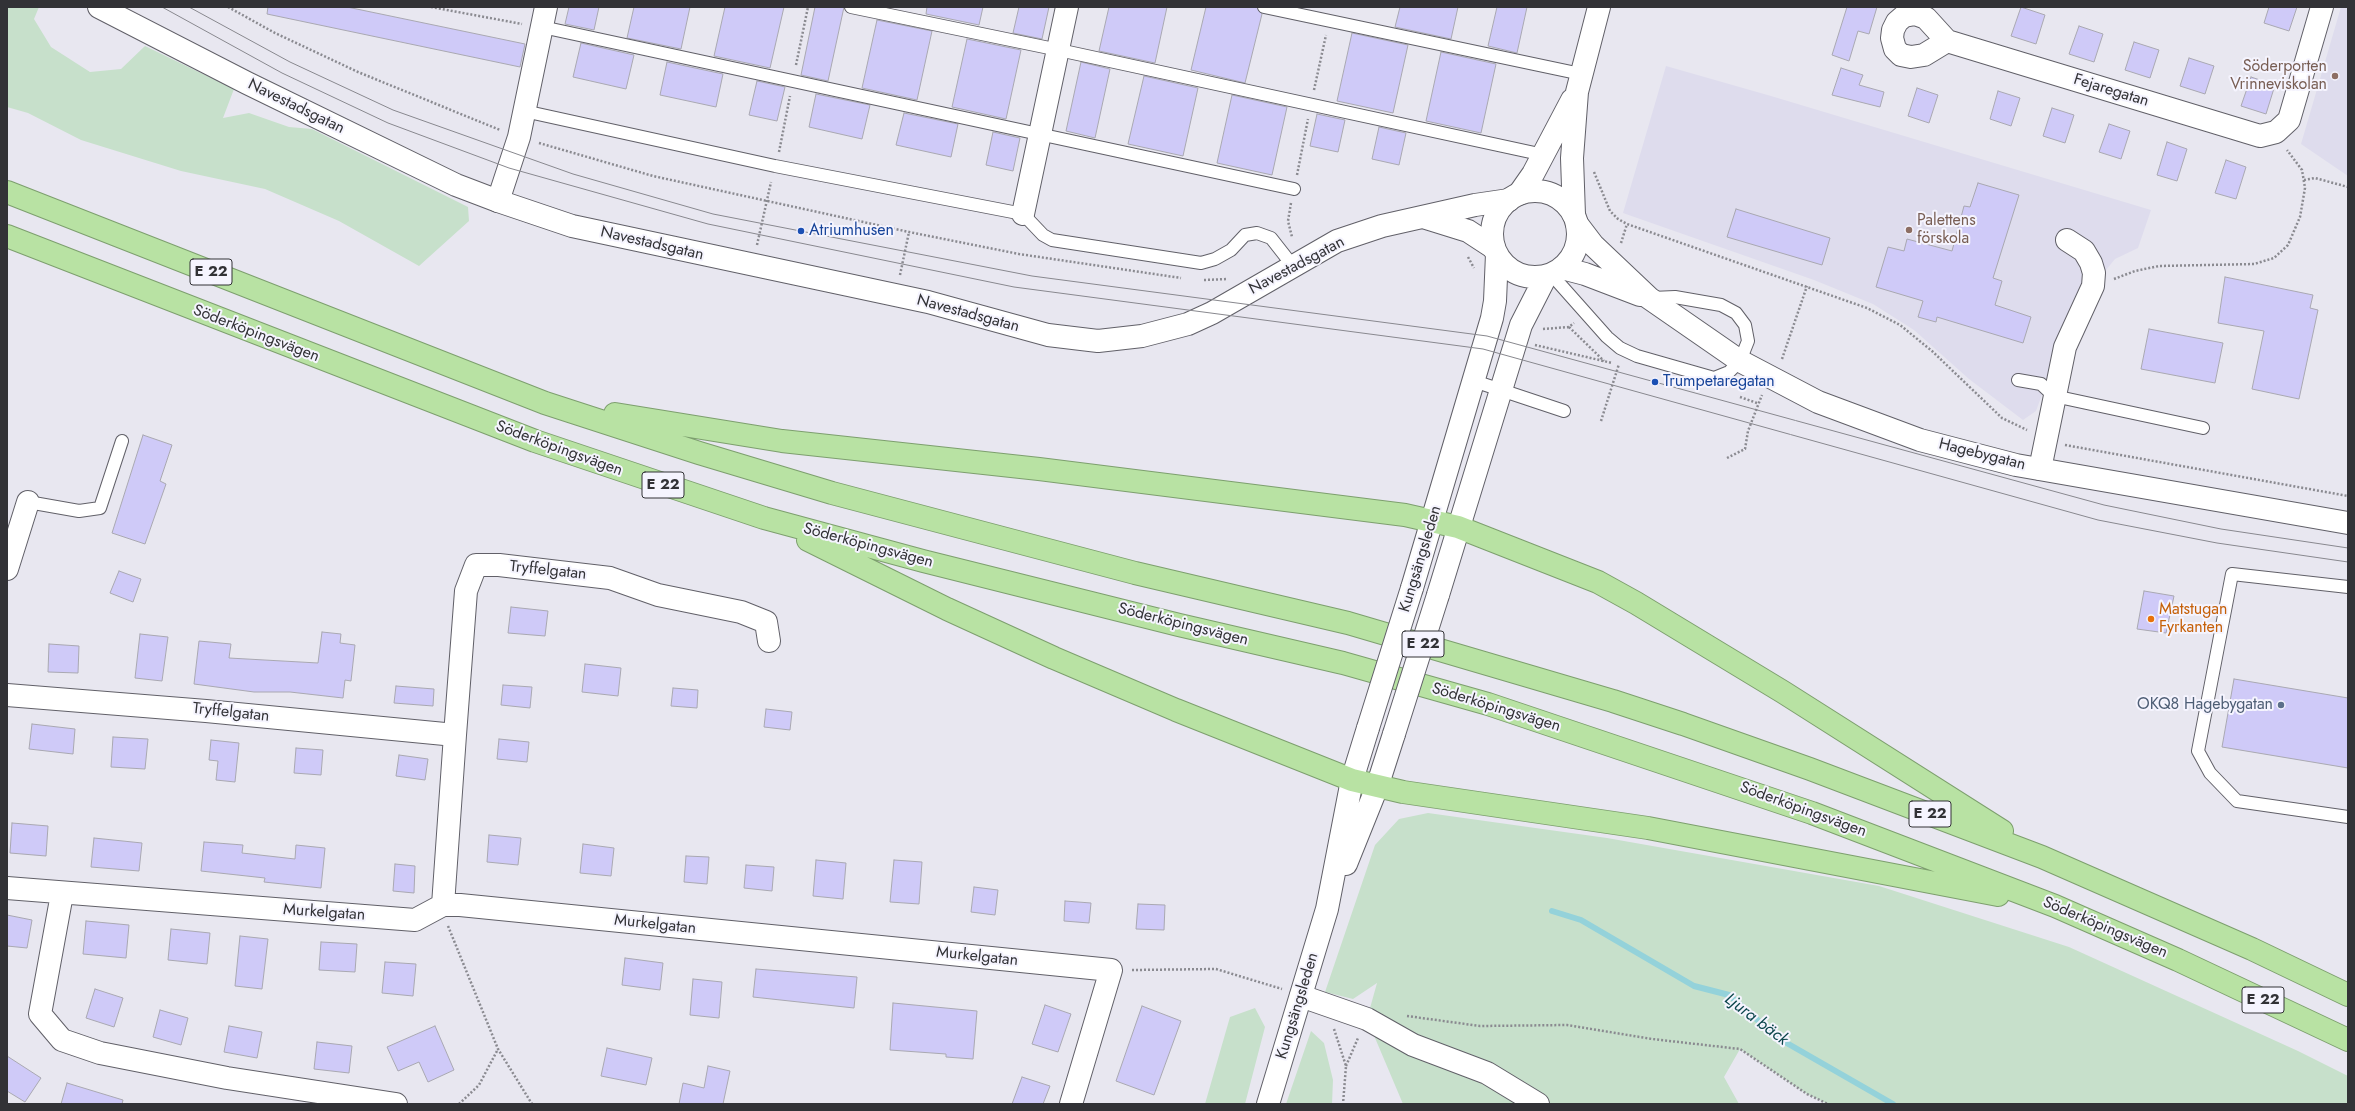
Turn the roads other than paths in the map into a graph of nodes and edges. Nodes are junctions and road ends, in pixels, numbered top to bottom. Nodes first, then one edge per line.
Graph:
1 (99, 7) edge
2 (851, 7) edge
3 (1067, 7) edge
4 (1264, 7) edge
5 (1599, 7) edge
6 (2322, 7) edge
7 (544, 17) edge
8 (1947, 41) dead end
9 (1058, 50) junction
10 (1579, 83) junction
11 (524, 111) junction
12 (1042, 134) junction
13 (1544, 155) junction
14 (1294, 188) road end
15 (7, 192) edge
16 (1514, 197) junction
17 (498, 201) junction
18 (1023, 214) junction
19 (1423, 217) junction
20 (1576, 220) junction
21 (7, 236) edge
22 (2067, 240) dead end
23 (1496, 251) junction
24 (1288, 259) junction
25 (1553, 273) junction
26 (1648, 298) junction
27 (1740, 361) junction
28 (2018, 380) dead end
29 (1474, 381) junction
30 (1500, 390) junction
31 (2054, 396) junction
32 (545, 403) junction
33 (1564, 411) dead end
34 (2203, 428) dead end
35 (122, 441) dead end
36 (2040, 469) junction
37 (28, 502) joint
38 (764, 518) junction
39 (1432, 521) junction
40 (2348, 523) edge
41 (1458, 527) junction
42 (7, 569) edge
43 (2348, 587) edge
44 (769, 641) dead end
45 (7, 695) edge
46 (455, 735) junction
47 (1352, 780) junction
48 (1377, 787) junction
49 (2348, 817) edge
50 (2042, 856) junction
51 (7, 888) edge
52 (62, 894) junction
53 (443, 905) junction
54 (2055, 906) junction
55 (1327, 909) junction
56 (2348, 995) edge
57 (1301, 996) junction
58 (2348, 1040) edge
59 (396, 1104) edge
60 (1071, 1104) edge
61 (1268, 1104) edge
62 (1538, 1104) edge

1 - 17 street, Navestadsgatan
2 - 9 lane
3 - 9 street
4 - 10 lane
5 - 10 street
6 - 8 street, Fejaregatan
7 - 11 street
7 - 12 lane
9 - 12 street
9 - 13 lane
10 - 13 street
10 - 20 street
11 - 17 street
11 - 18 lane
12 - 14 lane
12 - 18 street
13 - 16 street
15 - 32 highway, E 22
16 - 19 street, Navestadsgatan
16 - 20 street
16 - 23 street
17 - 24 street, Navestadsgatan
18 - 24 lane
19 - 23 street, Navestadsgatan
19 - 24 street, Navestadsgatan
20 - 25 street
20 - 26 street, Hagebygatan
21 - 38 highway, Söderköpingsvägen / E 22
22 - 31 street
23 - 25 street
23 - 29 street, Kungsängsleden
25 - 26 street, Hagebygatan
25 - 27 lane
25 - 30 street, Kungsängsleden
26 - 27 street, Hagebygatan
26 - 27 lane
27 - 36 street, Hagebygatan
28 - 31 lane
29 - 30 lane
29 - 39 street, Kungsängsleden
30 - 33 lane
30 - 41 street, Kungsängsleden
31 - 34 lane
31 - 36 street
32 - 39 highway
32 - 50 highway, E 22
35 - 37 lane
36 - 40 street, Hagebygatan
37 - 42 street
38 - 47 highway
38 - 54 highway, Söderköpingsvägen / E 22
39 - 41 highway
39 - 47 street, Kungsängsleden, bridge
41 - 48 street, Kungsängsleden, bridge
41 - 50 highway
43 - 49 lane
44 - 46 street, Tryffelgatan
45 - 46 street, Tryffelgatan
46 - 53 street, Tryffelgatan
47 - 48 highway
47 - 55 street, Kungsängsleden
48 - 54 highway
48 - 55 street, Kungsängsleden
50 - 56 highway, E 22
51 - 52 street, Murkelgatan
52 - 53 street, Murkelgatan
52 - 59 street
53 - 60 street, Murkelgatan
54 - 58 highway, Söderköpingsvägen / E 22
55 - 57 street, Kungsängsleden
57 - 61 street, Kungsängsleden
57 - 62 street

